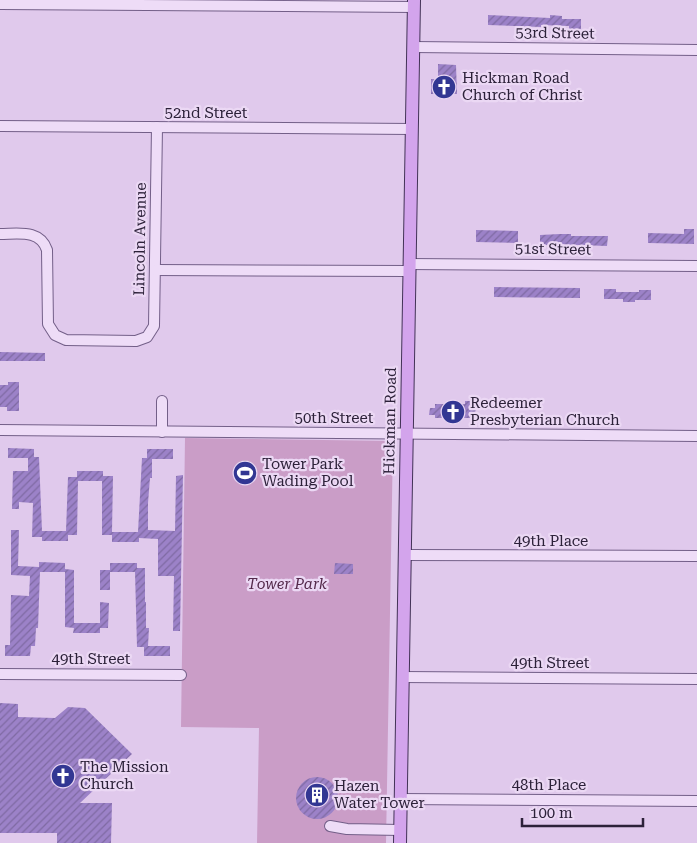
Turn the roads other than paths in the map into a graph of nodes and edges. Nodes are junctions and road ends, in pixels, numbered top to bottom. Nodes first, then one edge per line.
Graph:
1 (0, 4) edge
2 (414, 4) edge
3 (413, 47) junction
4 (697, 50) edge
5 (0, 126) edge
6 (157, 127) junction
7 (412, 129) junction
8 (0, 234) edge
9 (697, 266) edge
10 (409, 268) junction
11 (155, 270) junction
12 (162, 401) dead end
13 (0, 430) edge
14 (162, 432) junction
15 (406, 434) junction
16 (697, 436) edge
17 (404, 555) junction
18 (697, 556) edge
19 (0, 674) edge
20 (181, 675) dead end
21 (402, 677) junction
22 (697, 679) edge
23 (400, 799) junction
24 (697, 801) edge
25 (330, 826) dead end
26 (400, 836) edge

1 - 2 street
2 - 3 main road, Hickman Road
3 - 4 street, 53rd Street
3 - 7 main road, Hickman Road
5 - 6 street, 52nd Street
6 - 7 street, 52nd Street
6 - 11 street, Lincoln Avenue
7 - 10 main road, Hickman Road
8 - 11 street, Lincoln Avenue
9 - 10 street, 51st Street
10 - 11 street, 51st Street
10 - 15 main road, Hickman Road
12 - 14 street
13 - 14 street, 50th Street
14 - 15 street, 50th Street
15 - 16 street, 50th Street
15 - 17 main road, Hickman Road
17 - 18 street, 49th Place
17 - 21 main road, Hickman Road
19 - 20 street, 49th Street
21 - 22 street, 49th Street
21 - 23 main road, Hickman Road
23 - 24 street, 48th Place
23 - 26 main road, Hickman Road
25 - 26 street

